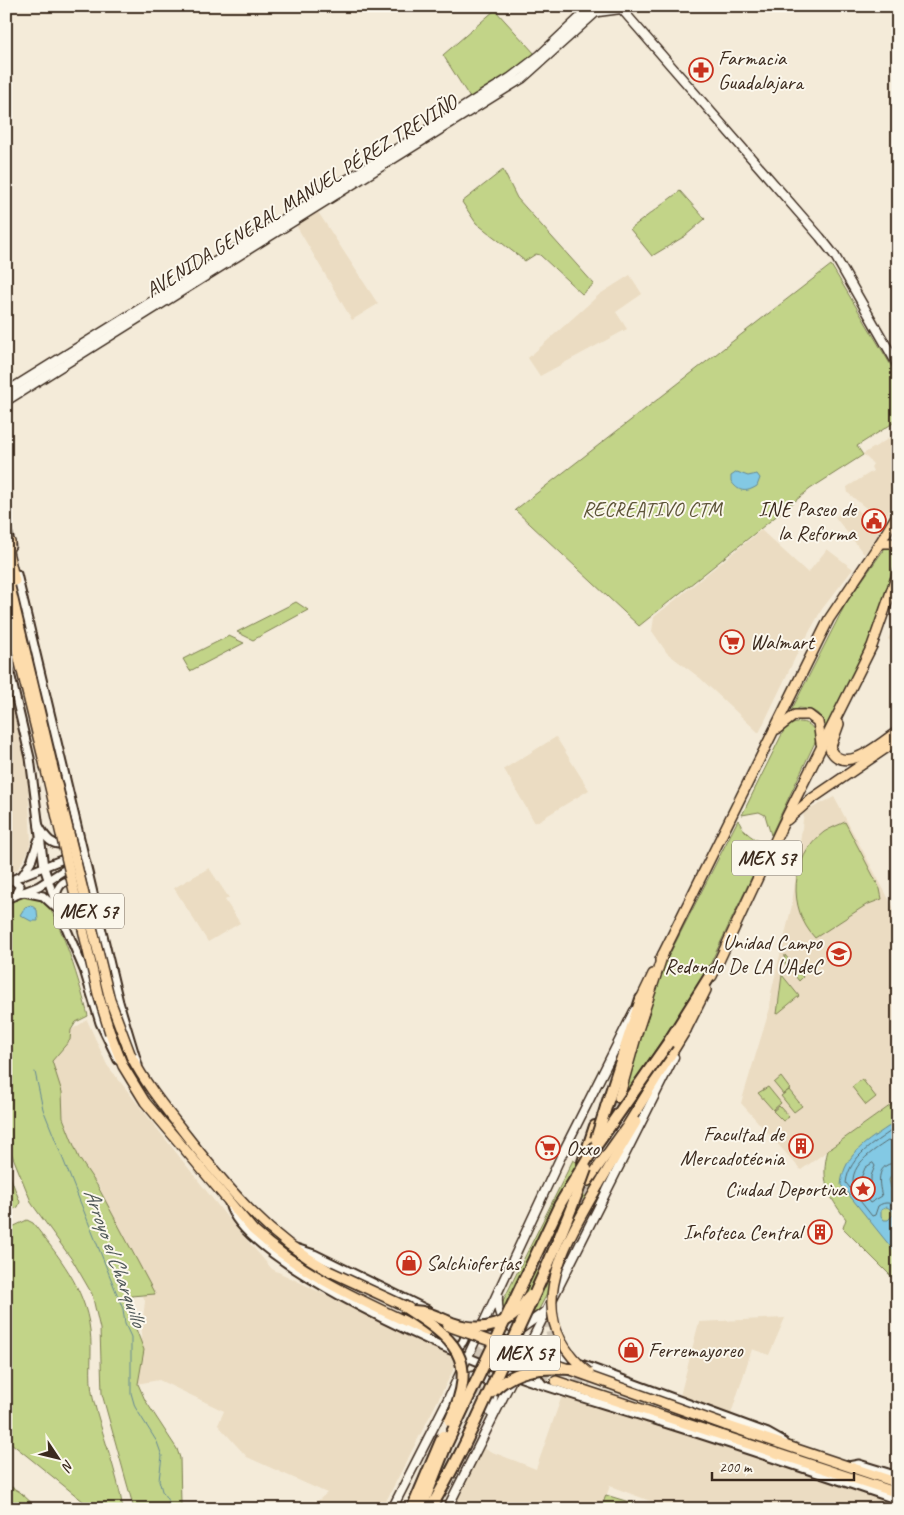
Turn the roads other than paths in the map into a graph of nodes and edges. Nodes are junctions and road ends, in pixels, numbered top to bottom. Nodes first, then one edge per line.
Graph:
1 (603, 6) edge
2 (620, 7) edge
3 (594, 9) edge
4 (898, 366) edge
5 (6, 392) edge
6 (6, 401) edge
7 (896, 520) edge
8 (6, 526) edge
9 (10, 542) junction
10 (880, 543) junction
11 (898, 546) edge
12 (6, 570) edge
13 (898, 572) edge
14 (6, 605) edge
15 (14, 633) edge
16 (6, 656) edge
17 (30, 672) junction
18 (841, 708) junction
19 (898, 731) edge
20 (773, 732) junction
21 (898, 740) edge
22 (822, 745) junction
23 (48, 765) junction
24 (74, 818) junction
25 (38, 823) junction
26 (783, 824) junction
27 (39, 838) junction
28 (83, 855) junction
29 (44, 867) junction
30 (21, 876) junction
31 (48, 880) junction
32 (9, 881) edge
33 (24, 892) junction
34 (15, 896) junction
35 (6, 900) edge
36 (95, 904) junction
37 (58, 908) junction
38 (663, 954) junction
39 (714, 971) junction
40 (641, 999) junction
41 (686, 1030) junction
42 (123, 1066) junction
43 (139, 1071) junction
44 (664, 1076) junction
45 (619, 1098) tunnel mouth
46 (603, 1110) junction
47 (588, 1181) dead end
48 (229, 1203) junction
49 (291, 1247) junction
50 (498, 1292) junction
51 (403, 1306) junction
52 (549, 1307) junction
53 (414, 1311) junction
54 (459, 1326) junction
55 (426, 1331) tunnel mouth
56 (478, 1333) junction
57 (528, 1347) junction
58 (449, 1350) junction
59 (553, 1354) junction
60 (467, 1357) junction
61 (572, 1369) junction
62 (514, 1374) junction
63 (593, 1376) junction
64 (557, 1381) dead end
65 (542, 1384) junction
66 (589, 1386) tunnel mouth
67 (449, 1398) junction
68 (653, 1412) junction
69 (488, 1425) junction
70 (800, 1450) junction
71 (847, 1466) junction
72 (898, 1476) edge
73 (898, 1484) edge
74 (898, 1493) edge
75 (898, 1500) edge
76 (392, 1509) edge
77 (412, 1509) edge
78 (423, 1509) edge
79 (430, 1509) edge
80 (447, 1509) edge

1 - 3 main road, AVENIDA GENERAL MANUEL PÉREZ TREVIÑO
2 - 3 main road
2 - 4 main road
3 - 5 main road, AVENIDA GENERAL MANUEL PÉREZ TREVIÑO
3 - 6 main road, AVENIDA GENERAL MANUEL PÉREZ TREVIÑO
7 - 10 main road
8 - 9 street
9 - 17 main road
9 - 24 street
10 - 11 main road
10 - 20 main road
12 - 15 main road, MEX 57
13 - 18 main road
14 - 15 main road, MEX 57
15 - 17 main road, MEX 57
15 - 23 main road, MEX 57
16 - 25 street
17 - 23 main road, MEX 57
18 - 19 main road
18 - 22 main road
20 - 22 main road
20 - 38 main road, MEX 57
21 - 26 main road
22 - 26 main road, MEX 57
23 - 42 main road, MEX 57, bridge
23 - 43 main road, MEX 57, bridge
24 - 25 street
24 - 28 street
25 - 27 street
26 - 39 main road, MEX 57
27 - 29 street
27 - 30 street
28 - 29 street
28 - 31 street
28 - 36 street
29 - 30 street
29 - 31 street
30 - 32 street
31 - 33 street
31 - 37 street
32 - 34 street
33 - 34 street
33 - 37 street
34 - 35 street
36 - 37 street
36 - 43 street
37 - 42 street
38 - 40 main road, MEX 57
38 - 45 main road
39 - 41 main road
39 - 78 highway, MEX 57, bridge
40 - 46 highway, MEX 57
40 - 50 main road
41 - 44 main road
41 - 47 main road
42 - 48 main road, MEX 57
43 - 49 main road, MEX 57
44 - 52 main road
44 - 63 main road, bridge
46 - 53 highway, bridge
46 - 79 highway, MEX 57, bridge
48 - 55 main road, MEX 57
48 - 58 street
49 - 51 main road, MEX 57, bridge
49 - 54 street
50 - 52 main road
50 - 56 main road
51 - 53 main road, MEX 57, bridge
51 - 77 highway, bridge
52 - 57 main road
53 - 61 main road, MEX 57, bridge
54 - 56 street
54 - 58 street
56 - 57 street
56 - 60 main road
57 - 59 street
57 - 62 main road
58 - 60 street
59 - 65 street
59 - 70 street
60 - 62 street
60 - 67 main road
61 - 63 main road, MEX 57, bridge
61 - 78 highway, bridge
62 - 65 street
62 - 69 main road
63 - 70 main road, MEX 57, bridge
64 - 68 main road, MEX 57
65 - 75 street
66 - 68 main road
67 - 69 main road
67 - 76 main road
68 - 74 main road, MEX 57
69 - 80 main road
70 - 71 main road, MEX 57
71 - 72 street
71 - 73 main road, MEX 57

